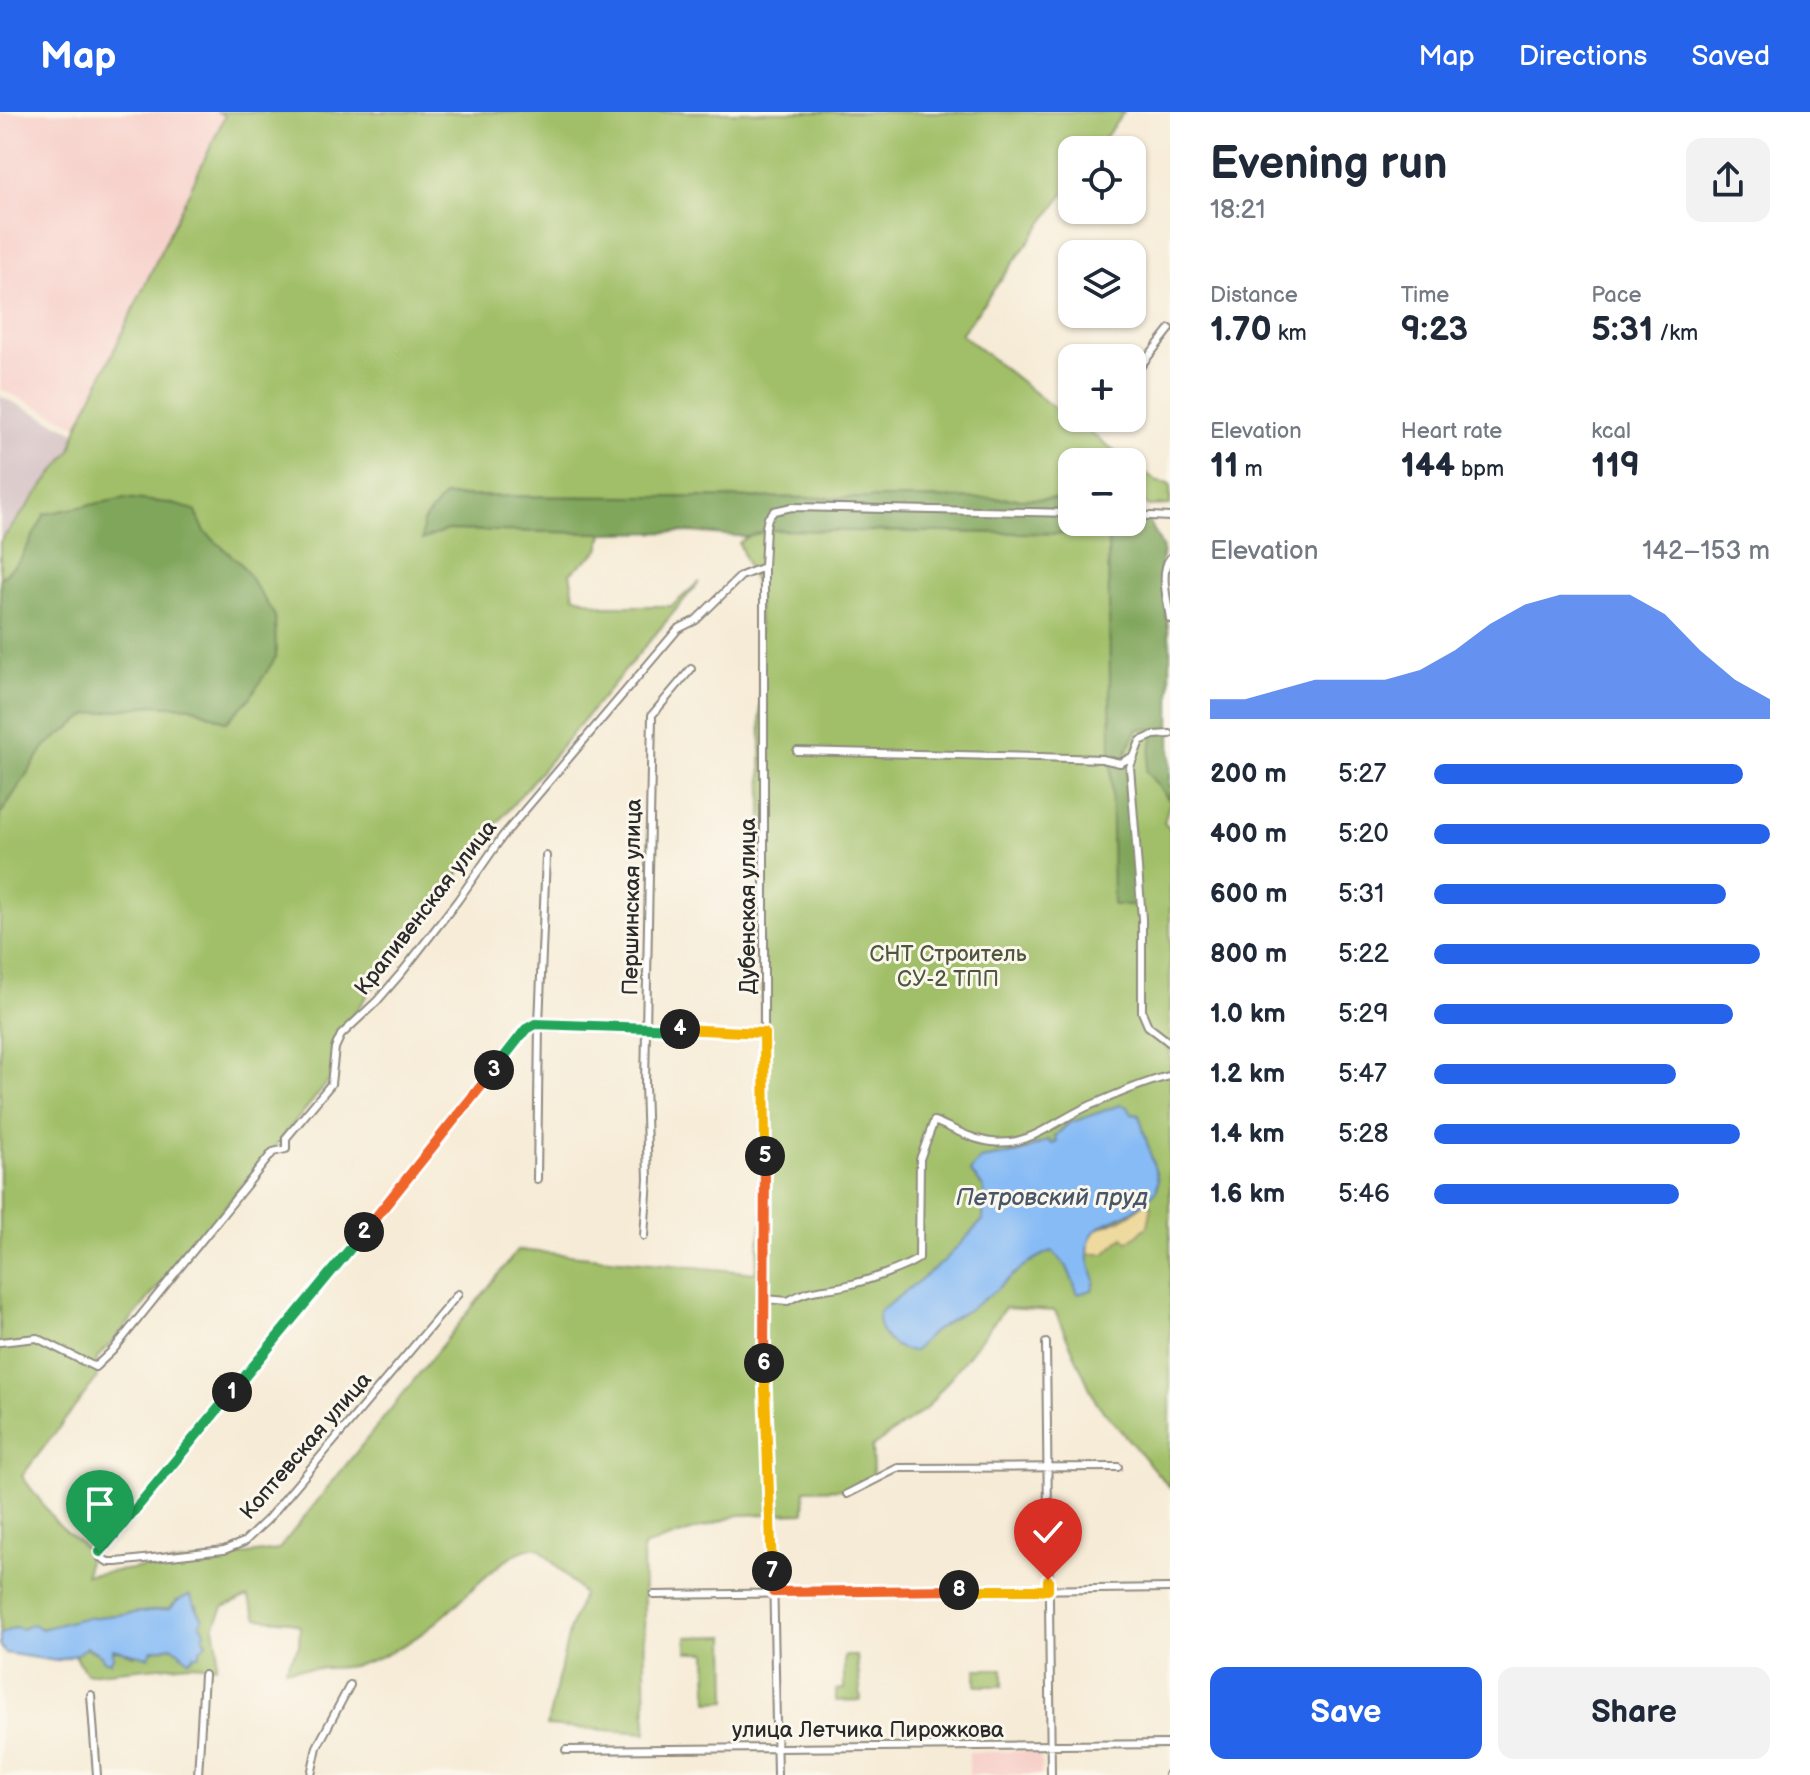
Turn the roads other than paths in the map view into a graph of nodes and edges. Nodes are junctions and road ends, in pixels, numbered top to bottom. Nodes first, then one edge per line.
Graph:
1 (1170, 329) edge
2 (1146, 359) edge
3 (1058, 513) edge
4 (1146, 516) edge
5 (1170, 517) edge
6 (1170, 558) edge
7 (764, 567) junction
8 (1170, 619) edge
9 (691, 669) dead end
10 (1170, 734) edge
11 (797, 751) dead end
12 (1132, 757) junction
13 (546, 856) dead end
14 (539, 1024) junction
15 (646, 1028) junction
16 (764, 1033) junction
17 (1170, 1043) edge
18 (1170, 1076) edge
19 (537, 1179) dead end
20 (644, 1236) dead end
21 (458, 1294) dead end
22 (765, 1299) junction
23 (0, 1342) edge
24 (1046, 1343) dead end
25 (1118, 1467) dead end
26 (1049, 1468) junction
27 (847, 1494) dead end
28 (1170, 1588) edge
29 (1048, 1590) junction
30 (773, 1592) junction
31 (654, 1595) dead end
32 (204, 1675) dead end
33 (350, 1685) dead end
34 (91, 1695) dead end
35 (1170, 1744) edge
36 (1050, 1746) junction
37 (776, 1748) junction
38 (566, 1750) dead end
39 (97, 1775) edge
40 (198, 1775) edge
41 (311, 1775) edge
42 (777, 1775) edge
43 (1051, 1775) edge

1 - 2 street
3 - 7 street, Дубенская улица
4 - 5 street
6 - 8 street
7 - 16 street, Дубенская улица
7 - 23 street, Крапивенская улица
9 - 15 street, Першинская улица
10 - 12 street
11 - 12 street
12 - 17 street
13 - 14 street
14 - 15 street
14 - 19 street
14 - 21 street, Коптевская улица
15 - 16 street
15 - 20 street, Першинская улица
16 - 22 street, Дубенская улица
18 - 22 street
22 - 30 street, Дубенская улица
24 - 26 street
25 - 26 street
26 - 27 street
26 - 29 street
28 - 29 street
29 - 30 street
29 - 36 street
30 - 31 street
30 - 37 street, Дубенская улица
32 - 40 street
33 - 41 street
34 - 39 street
35 - 36 street, улица Летчика Пирожкова
36 - 37 street, улица Летчика Пирожкова
36 - 43 street
37 - 38 street, улица Летчика Пирожкова
37 - 42 street, Дубенская улица

